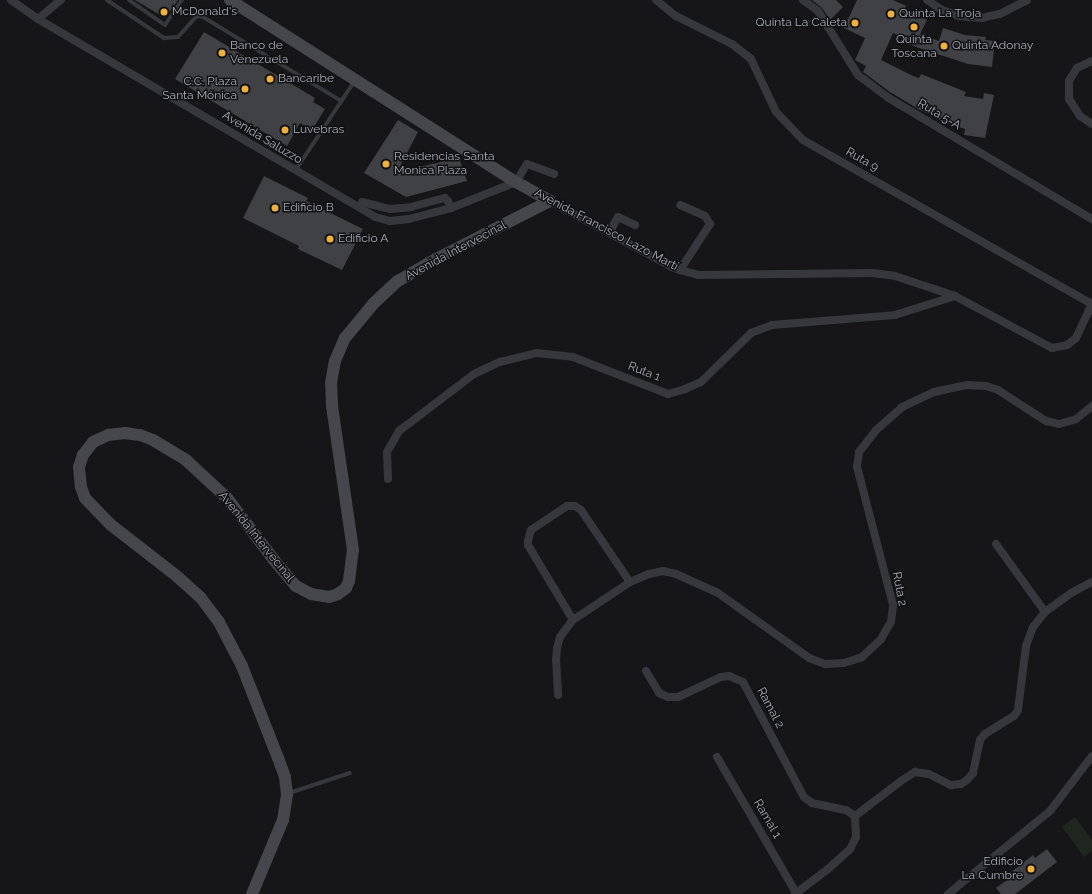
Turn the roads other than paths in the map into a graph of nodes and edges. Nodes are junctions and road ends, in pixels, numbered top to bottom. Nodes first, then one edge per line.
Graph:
1 (11, 0) edge
2 (60, 0) edge
3 (107, 0) edge
4 (129, 0) edge
5 (182, 0) edge
6 (230, 0) edge
7 (656, 0) edge
8 (803, 0) edge
9 (927, 0) edge
10 (1028, 0) edge
11 (38, 19) junction
12 (1092, 61) edge
13 (355, 80) junction
14 (341, 101) junction
15 (1092, 124) edge
16 (295, 171) junction
17 (554, 174) dead end
18 (516, 182) junction
19 (550, 201) junction
20 (362, 202) dead end
21 (680, 205) dead end
22 (451, 208) junction
23 (1092, 219) edge
24 (635, 225) dead end
25 (609, 233) junction
26 (680, 270) junction
27 (955, 296) junction
28 (1092, 304) edge
29 (1092, 406) edge
30 (388, 479) dead end
31 (996, 544) dead end
32 (630, 582) junction
33 (1092, 582) edge
34 (1045, 612) junction
35 (573, 620) junction
36 (646, 672) dead end
37 (558, 695) dead end
38 (1092, 756) edge
39 (716, 757) dead end
40 (350, 773) dead end
41 (287, 794) junction
42 (855, 816) junction
43 (252, 894) edge
44 (796, 894) edge
45 (948, 894) edge

1 - 11 street, Avenida Saluzzo
2 - 11 street
3 - 14 lane
4 - 5 lane
6 - 13 main road, Avenida Francisco Lazo Martí
7 - 28 street, Ruta 9
8 - 23 street, Ruta 5-A
9 - 10 street
11 - 16 street, Avenida Saluzzo
12 - 15 street
13 - 14 lane
13 - 18 main road, Avenida Francisco Lazo Martí
14 - 16 lane
16 - 22 street, Avenida Saluzzo
17 - 18 street
18 - 19 main road, Avenida Francisco Lazo Martí
18 - 22 street, Avenida Saluzzo
19 - 25 street, Avenida Francisco Lazo Martí
19 - 41 main road, Avenida Intervecinal
20 - 22 street
21 - 26 street
24 - 25 street
25 - 26 street, Avenida Francisco Lazo Martí
26 - 27 street, Avenida Francisco Lazo Martí
27 - 28 street, Avenida Francisco Lazo Martí
27 - 30 street, Ruta 1
29 - 32 street, Ruta 2
31 - 34 street
32 - 35 street, Ruta 2
32 - 35 street
33 - 34 street
34 - 42 street
35 - 37 street, Ruta 2
36 - 42 street, Ramal 2
38 - 45 street
39 - 44 street, Ramal 1
40 - 41 lane
41 - 43 main road, Avenida Intervecinal
42 - 44 street

